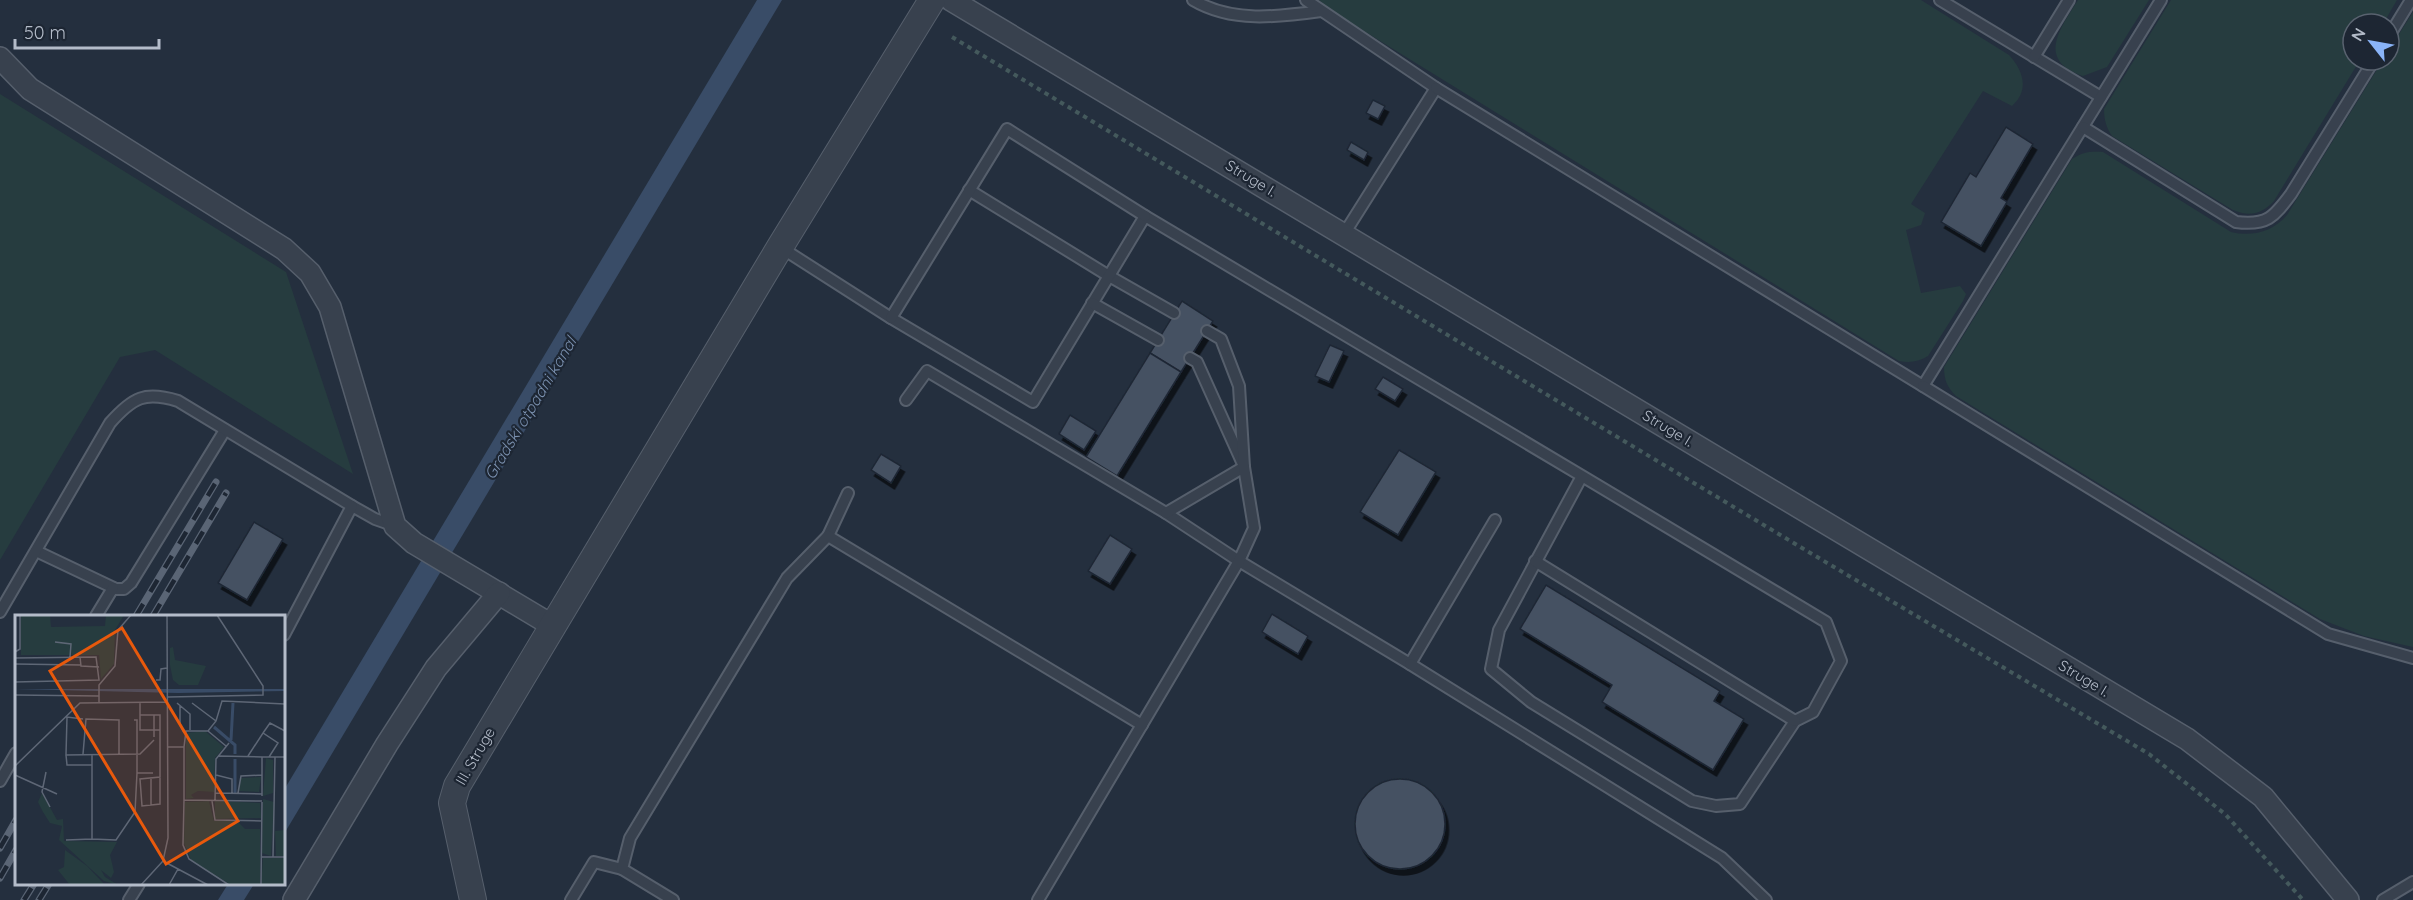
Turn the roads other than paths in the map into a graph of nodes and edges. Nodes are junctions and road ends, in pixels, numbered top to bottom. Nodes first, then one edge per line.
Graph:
1 (932, 0) edge
2 (951, 0) edge
3 (1193, 0) edge
4 (1306, 0) edge
5 (1940, 0) edge
6 (2069, 0) edge
7 (2161, 0) edge
8 (2411, 0) edge
9 (1321, 11) junction
10 (2401, 16) edge
11 (2034, 57) junction
12 (0, 58) edge
13 (2367, 72) edge
14 (1436, 88) junction
15 (2101, 97) junction
16 (2083, 126) junction
17 (969, 190) junction
18 (1145, 216) junction
19 (1344, 234) junction
20 (780, 247) junction
21 (1109, 276) junction
22 (1092, 303) junction
23 (1174, 313) dead end
24 (891, 318) junction
25 (1207, 331) dead end
26 (1158, 340) dead end
27 (1190, 358) dead end
28 (1923, 386) junction
29 (906, 400) dead end
30 (225, 430) junction
31 (1244, 467) junction
32 (1582, 476) junction
33 (848, 493) dead end
34 (352, 506) junction
35 (1166, 513) junction
36 (1495, 520) dead end
37 (395, 526) junction
38 (828, 536) junction
39 (36, 551) junction
40 (1239, 561) junction
41 (1535, 561) junction
42 (113, 588) junction
43 (499, 593) junction
44 (0, 612) edge
45 (97, 615) edge
46 (553, 626) junction
47 (285, 633) edge
48 (2413, 658) edge
49 (1410, 663) junction
50 (1795, 722) junction
51 (1142, 725) junction
52 (15, 755) edge
53 (0, 781) edge
54 (622, 869) junction
55 (2413, 882) edge
56 (138, 885) edge
57 (129, 900) edge
58 (294, 900) edge
59 (472, 900) edge
60 (571, 900) edge
61 (673, 900) edge
62 (1038, 900) edge
63 (1766, 900) edge
64 (2348, 900) edge
65 (2383, 900) edge

1 - 20 street, III. Struge
2 - 19 street, Struge I.
3 - 9 lane
4 - 9 lane
5 - 11 lane
6 - 11 lane
7 - 15 lane
8 - 10 lane
9 - 14 lane
11 - 15 lane
12 - 37 street
13 - 16 lane
14 - 19 lane
14 - 28 lane
15 - 16 lane
16 - 28 lane
17 - 18 lane
17 - 21 lane
17 - 24 lane
18 - 21 lane
18 - 32 lane
19 - 64 street, Struge I.
20 - 24 lane
20 - 46 street, III. Struge
21 - 22 lane
21 - 23 lane
22 - 24 lane
22 - 26 lane
25 - 31 lane
27 - 31 lane
28 - 48 lane
29 - 35 lane
30 - 34 lane
30 - 39 lane
30 - 42 lane
31 - 35 lane
31 - 40 lane
32 - 41 lane
32 - 50 lane
33 - 38 lane
34 - 37 lane
34 - 47 lane
35 - 40 lane
36 - 49 lane
37 - 43 street
38 - 51 lane
38 - 54 lane
39 - 42 lane
39 - 44 lane
40 - 49 lane
40 - 51 lane
41 - 50 lane
41 - 50 lane
42 - 45 lane
43 - 46 street
43 - 58 street
46 - 59 street, III. Struge
49 - 63 lane
51 - 62 lane
52 - 53 lane
54 - 60 lane
54 - 61 lane
55 - 65 lane
56 - 57 lane

